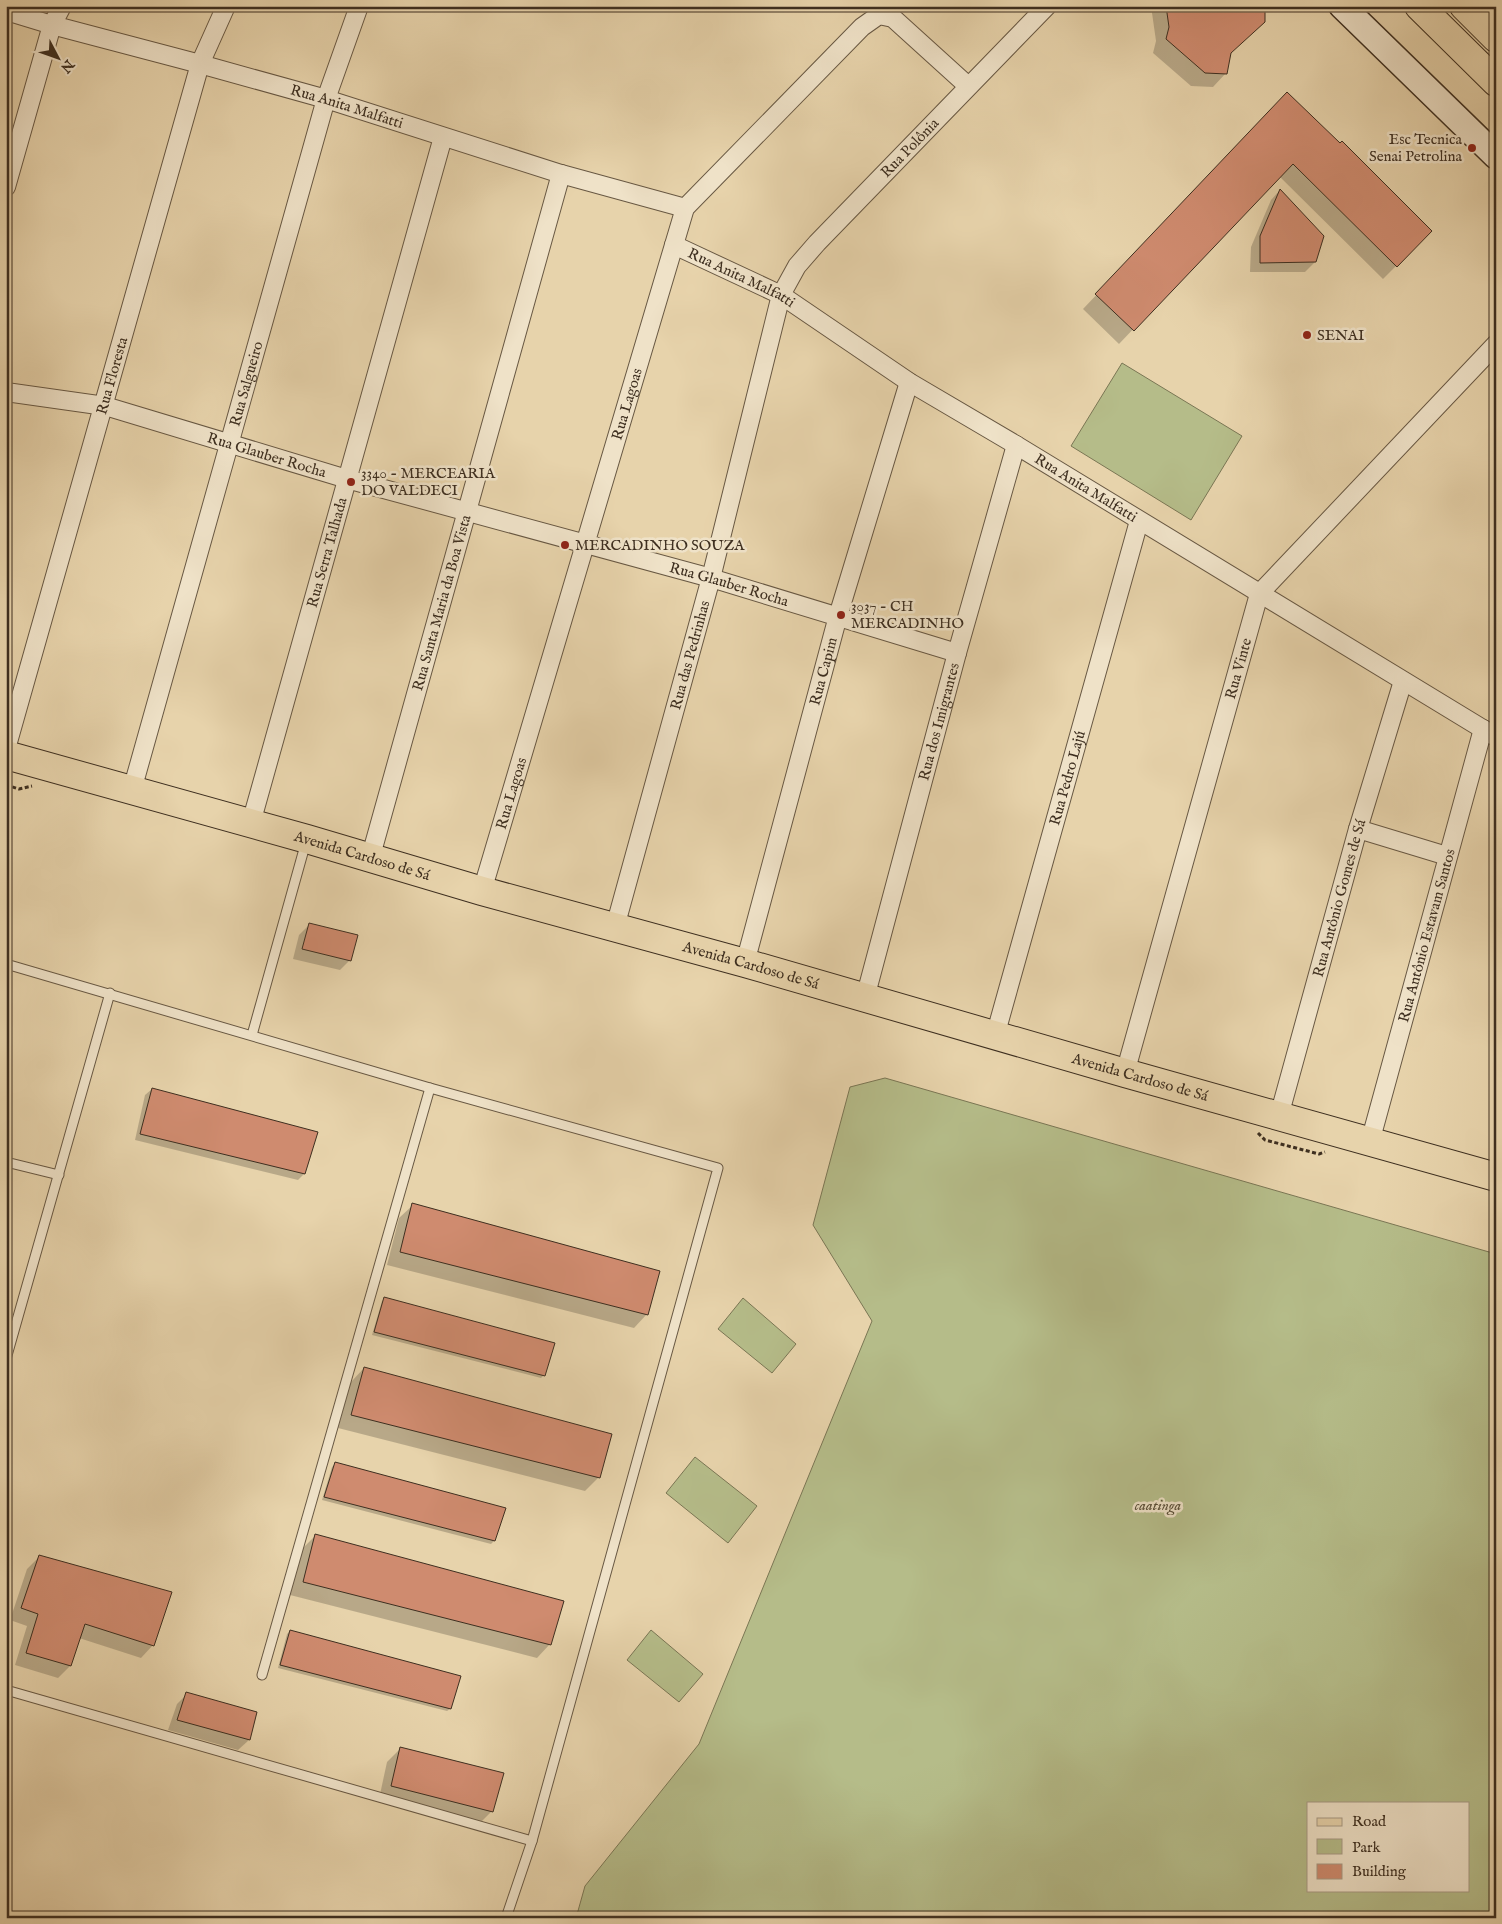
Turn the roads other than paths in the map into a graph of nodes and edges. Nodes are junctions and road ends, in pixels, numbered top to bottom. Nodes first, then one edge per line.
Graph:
1 (62, 6) edge
2 (226, 6) edge
3 (359, 6) edge
4 (1047, 6) edge
5 (1342, 6) edge
6 (1420, 6) edge
7 (6, 11) edge
8 (52, 26) junction
9 (200, 64) junction
10 (1496, 82) edge
11 (968, 86) junction
12 (326, 99) junction
13 (443, 137) junction
14 (1496, 156) edge
15 (561, 174) junction
16 (6, 187) edge
17 (685, 208) junction
18 (674, 245) junction
19 (781, 295) junction
20 (1496, 344) edge
21 (909, 382) junction
22 (6, 392) edge
23 (105, 406) junction
24 (228, 444) junction
25 (1016, 445) junction
26 (346, 480) junction
27 (466, 511) junction
28 (1139, 521) junction
29 (584, 544) junction
30 (711, 578) junction
31 (1259, 594) junction
32 (838, 616) junction
33 (957, 653) junction
34 (1403, 681) junction
35 (1489, 733) edge
36 (6, 749) edge
37 (6, 755) edge
38 (132, 790) junction
39 (250, 823) junction
40 (1358, 829) junction
41 (307, 839) junction
42 (1447, 856) junction
43 (370, 858) junction
44 (482, 891) junction
45 (615, 927) junction
46 (745, 963) junction
47 (6, 964) edge
48 (110, 993) junction
49 (865, 998) junction
50 (252, 1035) junction
51 (995, 1036) junction
52 (1125, 1073) junction
53 (430, 1088) junction
54 (1279, 1116) junction
55 (1370, 1142) junction
56 (6, 1162) edge
57 (59, 1175) junction
58 (1496, 1177) edge
59 (6, 1359) edge
60 (262, 1675) dead end
61 (6, 1690) edge
62 (532, 1841) junction
63 (506, 1918) edge

1 - 8 street
2 - 9 street, Rua Floresta
3 - 12 street, Rua Salgueiro
4 - 11 street, Rua Polônia
5 - 14 street
6 - 10 main road
7 - 8 street, Rua Anita Malfatti
8 - 9 street, Rua Anita Malfatti
8 - 16 street
9 - 12 street, Rua Anita Malfatti
9 - 23 street, Rua Floresta
11 - 17 street, Rua Lagoas
11 - 19 street, Rua Polônia
12 - 13 street, Rua Anita Malfatti
12 - 24 street, Rua Salgueiro
13 - 15 street, Rua Anita Malfatti
13 - 26 street, Rua Serra Talhada
15 - 17 street, Rua Anita Malfatti
15 - 27 street, Rua Santa Maria da Boa Vista
17 - 18 street, Rua Lagoas
18 - 19 street, Rua Anita Malfatti
18 - 29 street, Rua Lagoas
19 - 21 street, Rua Anita Malfatti
19 - 30 street, Rua das Pedrinhas
20 - 31 street, Rua Vinte
21 - 25 street, Rua Anita Malfatti
21 - 32 street, Rua Capim
22 - 23 street, Rua Glauber Rocha
23 - 24 street, Rua Glauber Rocha
23 - 36 street, Rua Floresta
24 - 26 street, Rua Glauber Rocha
24 - 38 street, Rua Salgueiro
25 - 28 street, Rua Anita Malfatti
25 - 33 street, Rua dos Imigrantes
26 - 27 street, Rua Glauber Rocha
26 - 39 street, Rua Serra Talhada
27 - 29 street, Rua Glauber Rocha
27 - 43 street, Rua Santa Maria da Boa Vista
28 - 31 street, Rua Anita Malfatti
28 - 51 street, Rua Pedro Lajú
29 - 30 street, Rua Glauber Rocha
29 - 44 street, Rua Lagoas
30 - 32 street, Rua Glauber Rocha
30 - 45 street, Rua das Pedrinhas
31 - 34 street, Rua Anita Malfatti
31 - 52 street, Rua Vinte
32 - 33 street, Rua Glauber Rocha
32 - 46 street, Rua Capim
33 - 49 street, Rua dos Imigrantes
34 - 35 street, Rua Anita Malfatti
34 - 40 street, Rua Antônio Gomes de Sá
35 - 42 street, Rua Antônio Estavam Santos
37 - 38 main road, Avenida Cardoso de Sá
38 - 39 main road, Avenida Cardoso de Sá
39 - 41 main road, Avenida Cardoso de Sá
40 - 42 street
40 - 54 street, Rua Antônio Gomes de Sá
41 - 43 main road, Avenida Cardoso de Sá
41 - 50 lane
42 - 55 street, Rua Antônio Estavam Santos
43 - 44 main road, Avenida Cardoso de Sá
44 - 45 main road, Avenida Cardoso de Sá
45 - 46 main road, Avenida Cardoso de Sá
46 - 49 main road, Avenida Cardoso de Sá
47 - 48 lane
48 - 50 lane
48 - 57 lane
49 - 51 main road, Avenida Cardoso de Sá
50 - 53 lane
51 - 52 main road, Avenida Cardoso de Sá
52 - 54 main road, Avenida Cardoso de Sá
53 - 60 lane
53 - 62 lane
54 - 55 main road, Avenida Cardoso de Sá
55 - 58 main road, Avenida Cardoso de Sá
56 - 57 lane
57 - 59 lane
61 - 62 lane
62 - 63 lane

